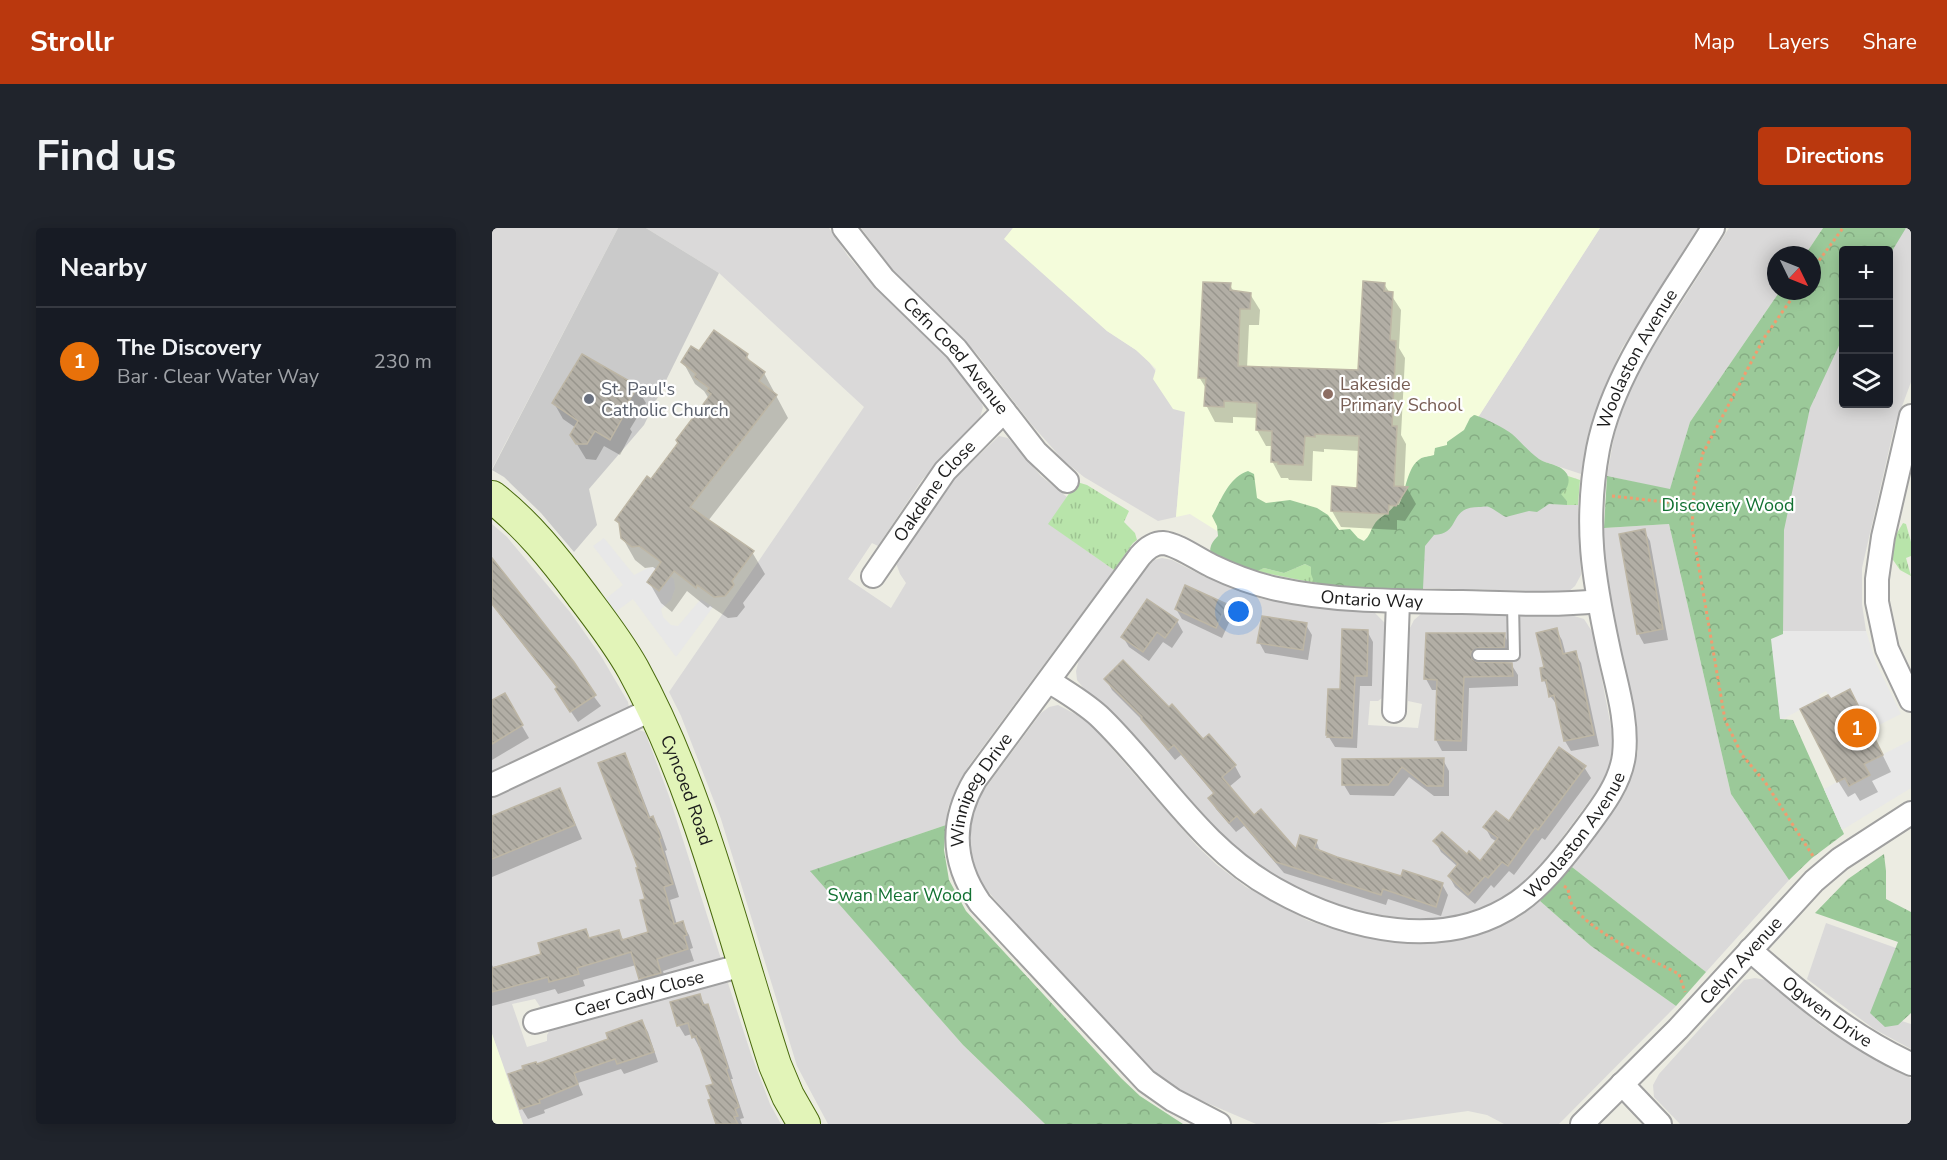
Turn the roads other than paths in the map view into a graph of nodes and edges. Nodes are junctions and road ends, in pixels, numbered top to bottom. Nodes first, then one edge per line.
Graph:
1 (844, 228) edge
2 (1713, 228) edge
3 (1004, 411) junction
4 (1911, 416) edge
5 (1067, 481) dead end
6 (492, 498) edge
7 (1902, 500) edge
8 (1156, 544) joint
9 (873, 576) dead end
10 (1398, 601) junction
11 (1598, 601) junction
12 (1513, 603) junction
13 (1478, 655) dead end
14 (1049, 681) junction
15 (1911, 700) edge
16 (653, 709) junction
17 (1394, 711) dead end
18 (492, 785) edge
19 (1911, 813) edge
20 (1750, 950) junction
21 (743, 965) junction
22 (536, 1022) dead end
23 (1911, 1064) edge
24 (1622, 1084) junction
25 (804, 1124) edge
26 (1219, 1124) edge
27 (1582, 1124) edge
28 (1660, 1124) edge

1 - 3 street, Cefn Coed Avenue
2 - 11 street, Woolaston Avenue
3 - 5 street, Cefn Coed Avenue
3 - 9 street, Oakdene Close
4 - 7 street
6 - 16 street, Cyncoed Road
7 - 15 street
8 - 10 street, Ontario Way
8 - 14 street, Winnipeg Drive
10 - 12 street, Ontario Way
10 - 17 street
11 - 12 street, Ontario Way
11 - 14 street, Woolaston Avenue
12 - 13 lane
14 - 26 street, Winnipeg Drive
16 - 18 street
16 - 21 street, Cyncoed Road
19 - 20 street, Celyn Avenue
20 - 23 street, Ogwen Drive
20 - 24 street, Celyn Avenue
21 - 22 street, Caer Cady Close
21 - 25 street, Cyncoed Road
24 - 27 street, Celyn Avenue
24 - 28 street

